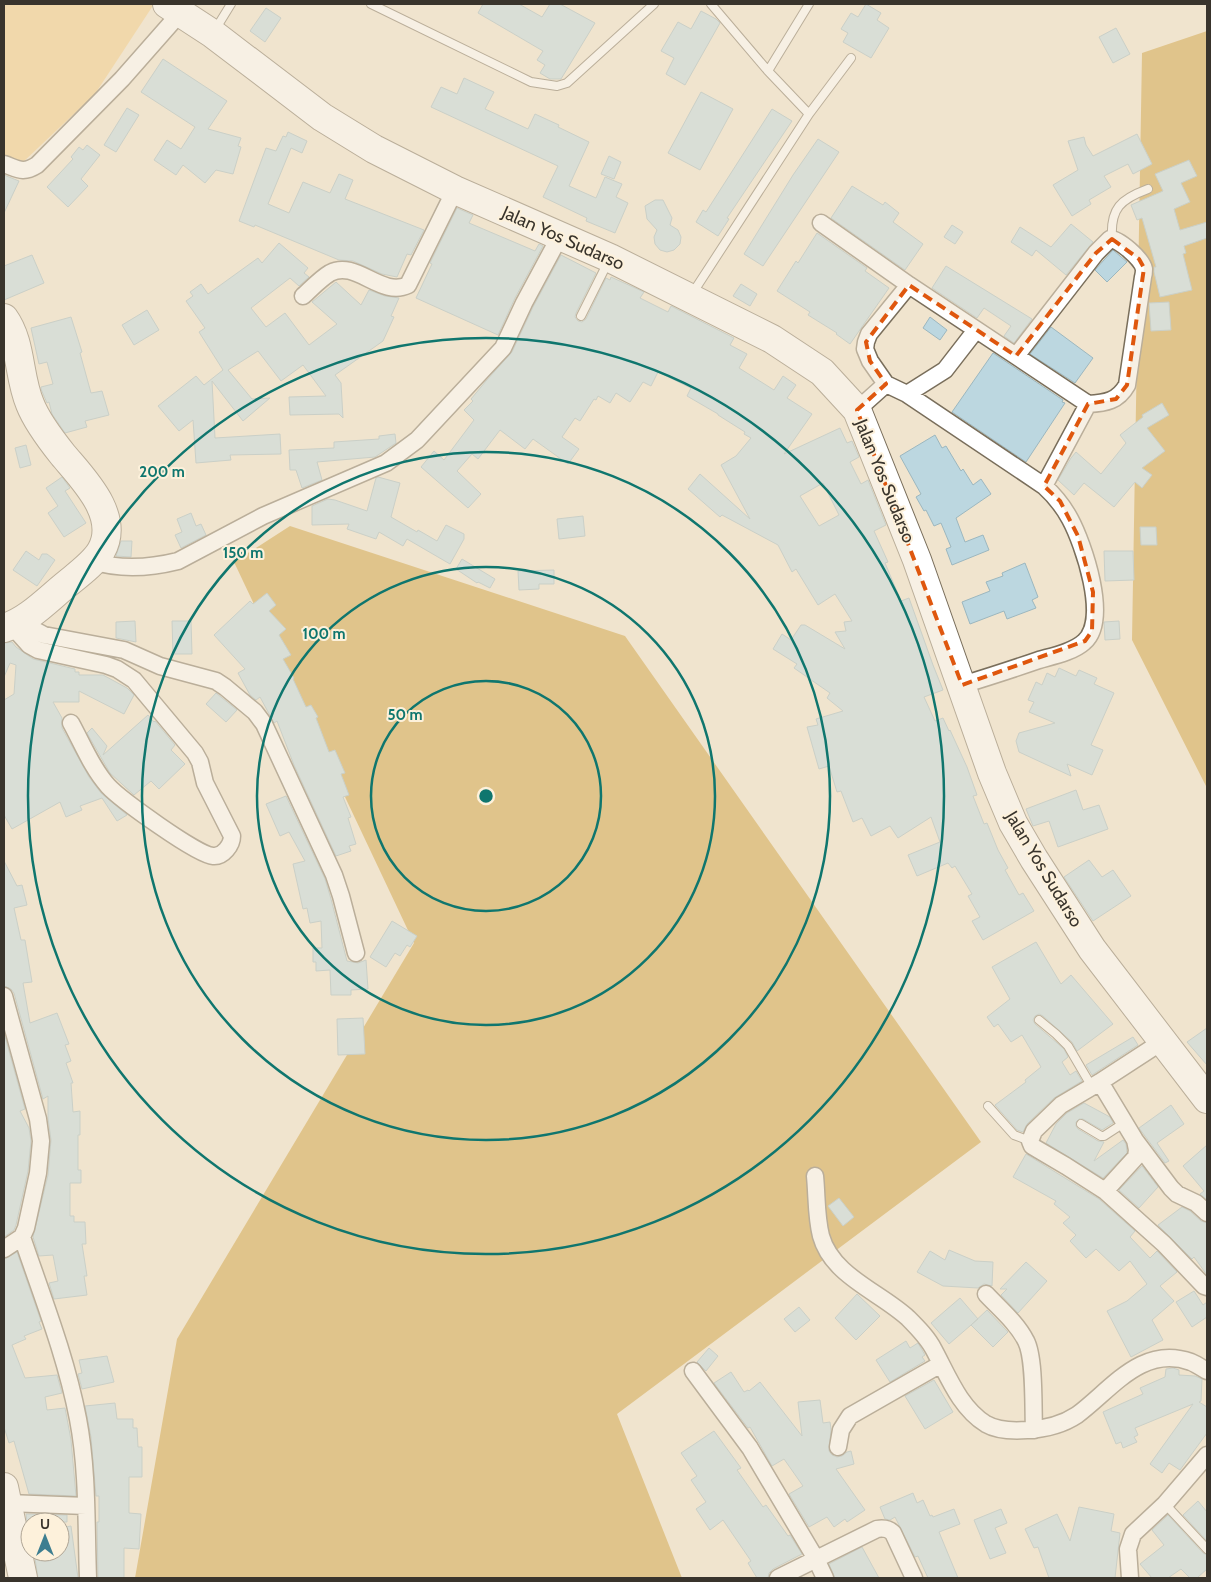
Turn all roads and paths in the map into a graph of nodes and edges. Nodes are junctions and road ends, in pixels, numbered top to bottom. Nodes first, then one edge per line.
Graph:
1 (231, 4) edge
2 (371, 4) edge
3 (654, 4) edge
4 (711, 4) edge
5 (808, 4) edge
6 (174, 8) edge
7 (213, 34) junction
8 (851, 58) dead end
9 (768, 71) junction
10 (810, 114) junction
11 (4, 164) edge
12 (1148, 189) dead end
13 (454, 190) junction
14 (821, 223) dead end
15 (560, 236) junction
16 (1112, 239) junction
17 (610, 258) junction
18 (909, 286) junction
19 (303, 296) dead end
20 (690, 298) junction
21 (581, 316) dead end
22 (4, 318) edge
23 (976, 330) junction
24 (1016, 356) junction
25 (886, 384) junction
26 (907, 394) junction
27 (1088, 404) junction
28 (857, 410) junction
29 (1044, 486) junction
30 (92, 561) junction
31 (13, 624) edge
32 (962, 685) junction
33 (71, 722) dead end
34 (356, 953) dead end
35 (4, 996) edge
36 (1039, 1020) dead end
37 (1163, 1041) junction
38 (1096, 1084) junction
39 (1207, 1099) edge
40 (988, 1106) dead end
41 (1124, 1123) junction
42 (1081, 1124) dead end
43 (1135, 1140) junction
44 (1030, 1141) junction
45 (815, 1176) dead end
46 (1104, 1191) junction
47 (1207, 1213) edge
48 (22, 1237) junction
49 (4, 1249) edge
50 (1207, 1287) edge
51 (986, 1294) dead end
52 (941, 1364) junction
53 (693, 1371) dead end
54 (1207, 1371) edge
55 (1034, 1430) junction
56 (838, 1447) dead end
57 (1207, 1456) edge
58 (6, 1495) edge
59 (1165, 1504) junction
60 (86, 1506) junction
61 (1207, 1548) edge
62 (816, 1559) junction
63 (23, 1578) edge
64 (88, 1578) edge
65 (778, 1578) edge
66 (825, 1578) edge
67 (914, 1578) edge
68 (1130, 1578) edge

1 - 7 lane
2 - 3 lane
4 - 9 lane
5 - 9 lane
6 - 7 highway, Jalan Yos Sudarso
6 - 11 street
7 - 13 highway, Jalan Yos Sudarso
8 - 10 lane
9 - 10 lane
10 - 20 lane
12 - 16 lane
13 - 15 highway, Jalan Yos Sudarso
13 - 19 street
14 - 18 street
15 - 17 highway, Jalan Yos Sudarso
15 - 30 street
16 - 24 street
16 - 27 street
17 - 20 highway, Jalan Yos Sudarso
17 - 21 lane
18 - 23 street
18 - 25 street
20 - 28 highway, Jalan Yos Sudarso
22 - 30 highway
23 - 24 street
23 - 26 street
24 - 27 street
25 - 26 street
25 - 28 street
26 - 29 street
27 - 29 street
28 - 32 highway, Jalan Yos Sudarso
29 - 32 street
30 - 31 highway
31 - 33 street
31 - 34 street
32 - 37 highway, Jalan Yos Sudarso
35 - 48 street
36 - 38 lane
37 - 38 street
37 - 39 highway, Jalan Yos Sudarso
38 - 41 street
38 - 44 street
40 - 44 lane
41 - 42 lane
41 - 43 street
43 - 46 street
43 - 47 street
44 - 46 street
45 - 52 street
46 - 50 street
48 - 49 street
48 - 60 street
51 - 55 street
52 - 55 street
52 - 56 street
53 - 62 street
54 - 55 street
57 - 59 street
58 - 60 street
58 - 63 highway
59 - 61 lane
59 - 68 street
60 - 64 street
62 - 65 street
62 - 66 street
62 - 67 street

